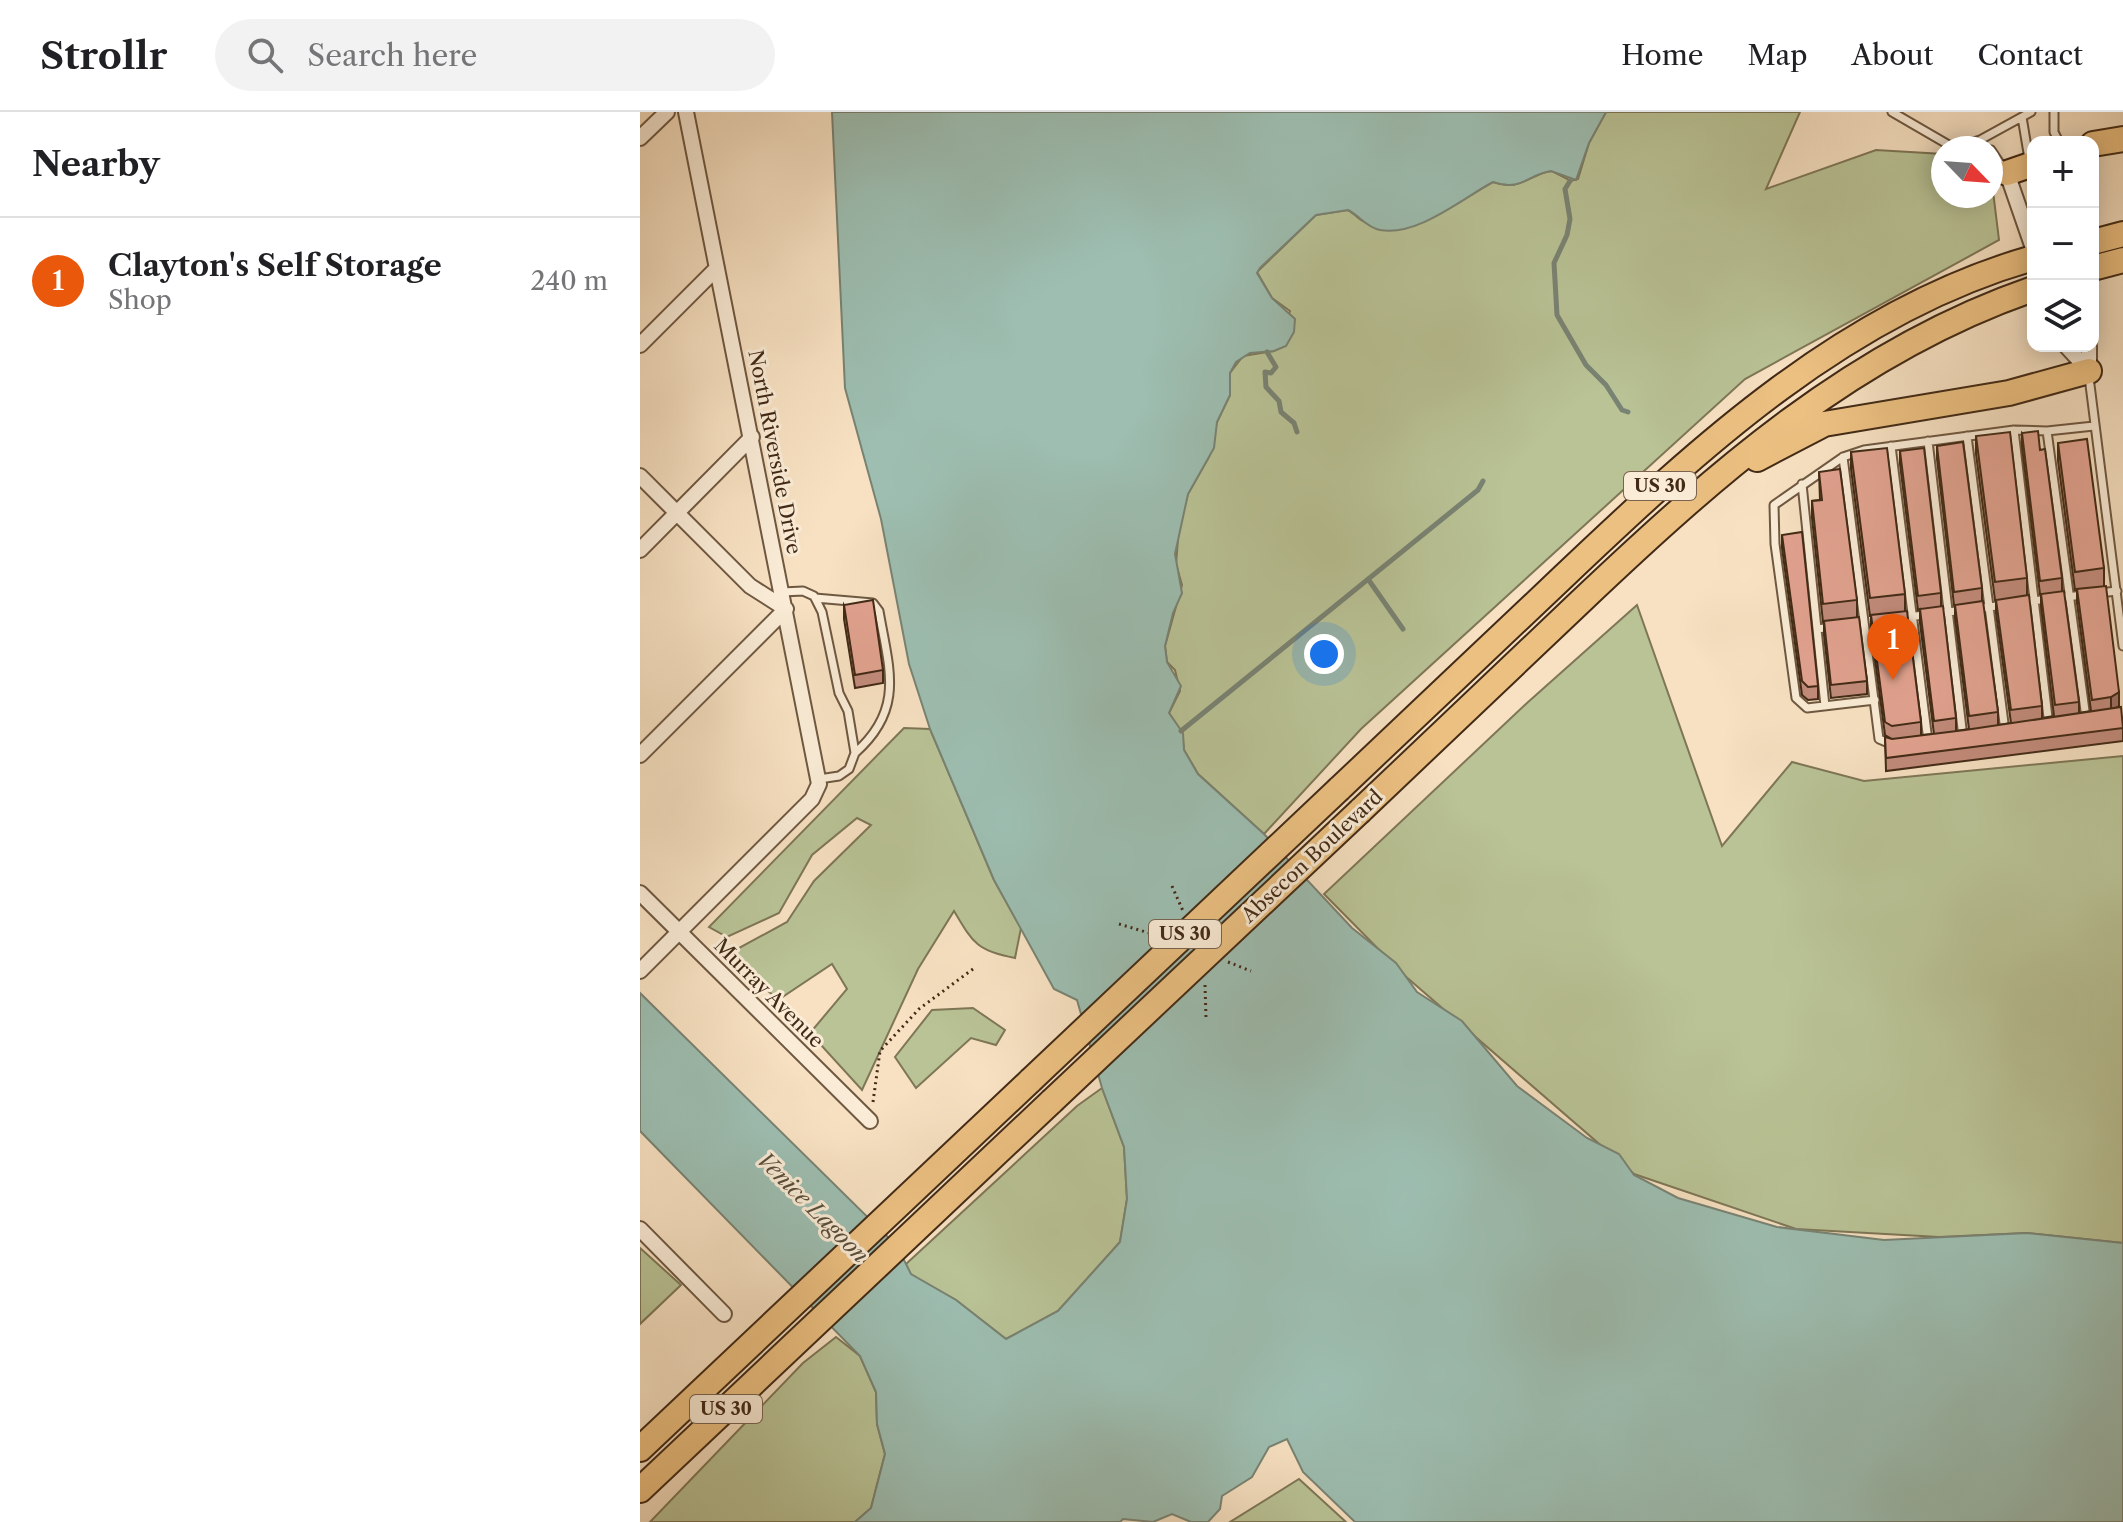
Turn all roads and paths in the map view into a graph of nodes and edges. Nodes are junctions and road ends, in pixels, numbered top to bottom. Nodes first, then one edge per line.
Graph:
1 (667, 112) edge
2 (686, 112) edge
3 (1892, 112) edge
4 (2031, 112) edge
5 (2054, 112) edge
6 (2022, 117) junction
7 (1931, 136) edge
8 (1986, 136) edge
9 (2056, 136) edge
10 (640, 138) edge
11 (2123, 139) edge
12 (2027, 142) edge
13 (2099, 143) edge
14 (2003, 167) edge
15 (2027, 168) edge
16 (2007, 173) junction
17 (2027, 231) edge
18 (2123, 234) edge
19 (2099, 240) edge
20 (2027, 260) edge
21 (2123, 260) edge
22 (2099, 266) edge
23 (717, 268) junction
24 (2027, 292) edge
25 (640, 345) edge
26 (2072, 352) edge
27 (2089, 352) edge
28 (2089, 371) junction
29 (2094, 426) junction
30 (2014, 430) junction
31 (2047, 431) junction
32 (1967, 436) junction
33 (752, 437) junction
34 (1928, 441) junction
35 (1891, 446) junction
36 (1843, 457) junction
37 (640, 476) edge
38 (1802, 484) junction
39 (1690, 499) junction
40 (677, 513) junction
41 (640, 550) edge
42 (2117, 591) junction
43 (782, 592) junction
44 (2072, 596) junction
45 (815, 598) junction
46 (2034, 601) junction
47 (1989, 607) junction
48 (786, 609) junction
49 (1948, 612) junction
50 (1912, 617) junction
51 (1896, 619) edge
52 (1880, 621) edge
53 (1865, 623) junction
54 (1817, 629) junction
55 (2123, 646) edge
56 (1875, 700) junction
57 (1825, 706) junction
58 (2100, 719) edge
59 (2086, 721) junction
60 (2074, 723) edge
61 (2061, 724) edge
62 (2049, 726) junction
63 (2034, 727) edge
64 (2020, 729) edge
65 (2005, 731) junction
66 (1991, 733) edge
67 (1977, 735) edge
68 (1963, 737) junction
69 (1951, 738) edge
70 (1939, 740) edge
71 (1928, 741) junction
72 (1916, 742) edge
73 (1903, 744) edge
74 (855, 753) junction
75 (640, 755) edge
76 (819, 779) junction
77 (640, 893) edge
78 (679, 931) junction
79 (973, 969) dead end
80 (640, 971) edge
81 (870, 1121) joint
82 (640, 1229) edge
83 (724, 1314) dead end
84 (640, 1449) edge
85 (640, 1490) edge

1 - 10 street
2 - 23 street, North Riverside Drive
3 - 7 lane
4 - 6 lane
5 - 9 lane
6 - 8 lane
6 - 12 lane
11 - 13 highway
14 - 16 lane
15 - 16 highway
16 - 17 street
18 - 19 highway
20 - 84 highway, Absecon Boulevard / US 30, bridge
21 - 22 highway
23 - 25 street
23 - 33 street, North Riverside Drive
24 - 39 highway, Absecon Boulevard / US 30
26 - 28 street
27 - 28 street
28 - 29 lane
28 - 39 highway
29 - 31 lane
29 - 42 lane
30 - 31 lane
30 - 32 lane
30 - 46 lane
31 - 44 lane
32 - 34 lane
32 - 47 lane
33 - 40 street
33 - 43 street, North Riverside Drive
34 - 35 lane
34 - 49 lane
35 - 36 lane
35 - 50 lane
36 - 38 lane
36 - 53 lane
37 - 40 street
38 - 54 lane
38 - 57 lane
39 - 85 highway, Absecon Boulevard / US 30, bridge
40 - 41 street
40 - 48 street
42 - 44 lane
42 - 55 lane
43 - 45 lane
43 - 48 street, North Riverside Drive
44 - 46 lane
44 - 59 lane
45 - 74 lane
45 - 74 lane
46 - 47 lane
46 - 62 lane
47 - 49 lane
47 - 65 lane
48 - 75 street
48 - 76 street, North Riverside Drive
49 - 50 lane
49 - 68 lane
50 - 51 lane
50 - 71 lane
52 - 53 lane
53 - 54 lane
53 - 56 lane
54 - 57 lane
56 - 57 lane
56 - 73 lane
58 - 59 lane
59 - 60 lane
61 - 62 lane
62 - 63 lane
64 - 65 lane
65 - 66 lane
67 - 68 lane
68 - 69 lane
70 - 71 lane
71 - 72 lane
74 - 76 lane
76 - 78 street
77 - 78 street, Murray Avenue
78 - 80 street
78 - 81 street, Murray Avenue
79 - 81 path
82 - 83 street

